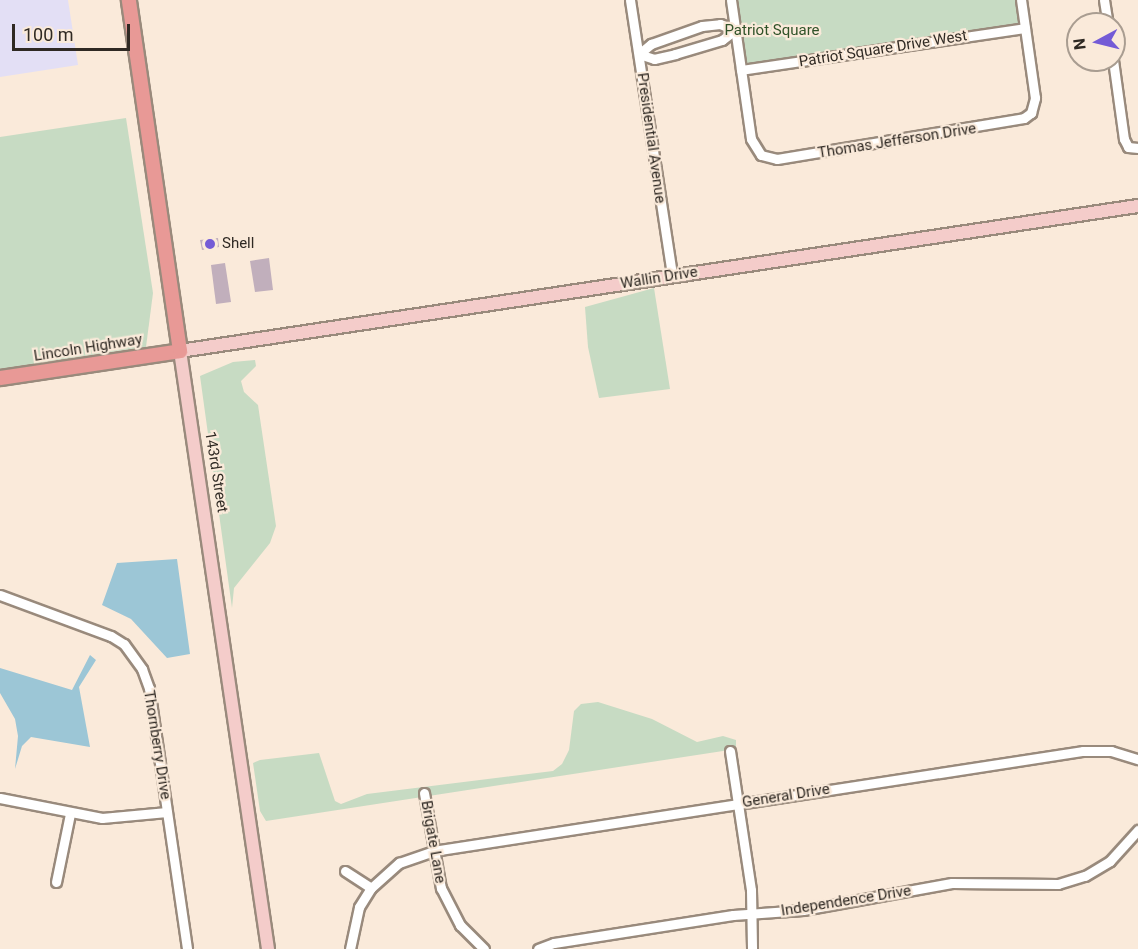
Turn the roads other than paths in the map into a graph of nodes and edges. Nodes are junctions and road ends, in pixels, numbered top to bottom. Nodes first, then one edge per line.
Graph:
1 (129, 0) edge
2 (630, 0) edge
3 (731, 0) edge
4 (1021, 0) edge
5 (1025, 28) junction
6 (735, 30) junction
7 (639, 54) junction
8 (741, 70) junction
9 (1115, 72) edge
10 (1138, 148) edge
11 (1138, 206) edge
12 (672, 276) junction
13 (180, 351) junction
14 (0, 378) edge
15 (0, 596) edge
16 (730, 751) dead end
17 (1138, 759) edge
18 (424, 793) dead end
19 (0, 798) edge
20 (737, 803) junction
21 (167, 812) junction
22 (70, 814) junction
23 (1138, 830) edge
24 (433, 850) junction
25 (345, 871) dead end
26 (56, 882) dead end
27 (371, 888) junction
28 (752, 915) junction
29 (187, 949) edge
30 (268, 949) edge
31 (350, 949) edge
32 (484, 949) edge
33 (538, 949) edge
34 (752, 949) edge

1 - 13 main road, 143rd Street
2 - 7 street, Presidential Avenue
3 - 6 street
4 - 5 street
5 - 8 street, Patriot Square Drive West
5 - 8 street, Thomas Jefferson Drive
6 - 7 street
6 - 7 street
6 - 8 street
7 - 12 street, Presidential Avenue
9 - 10 street
11 - 12 main road, Wallin Drive
12 - 13 main road, Wallin Drive
13 - 14 main road, Lincoln Highway
13 - 30 main road, 143rd Street
15 - 21 street, Thornberry Drive
16 - 20 street
17 - 20 street, General Drive
18 - 24 street, Brigate Lane
19 - 22 street
20 - 24 street, General Drive
20 - 28 street
21 - 22 street
21 - 29 street, Thornberry Drive
22 - 26 street
23 - 28 street, Independence Drive
24 - 27 street, General Drive
24 - 32 street, Brigate Lane
25 - 27 street
27 - 31 street
28 - 33 street, Independence Drive
28 - 34 street

